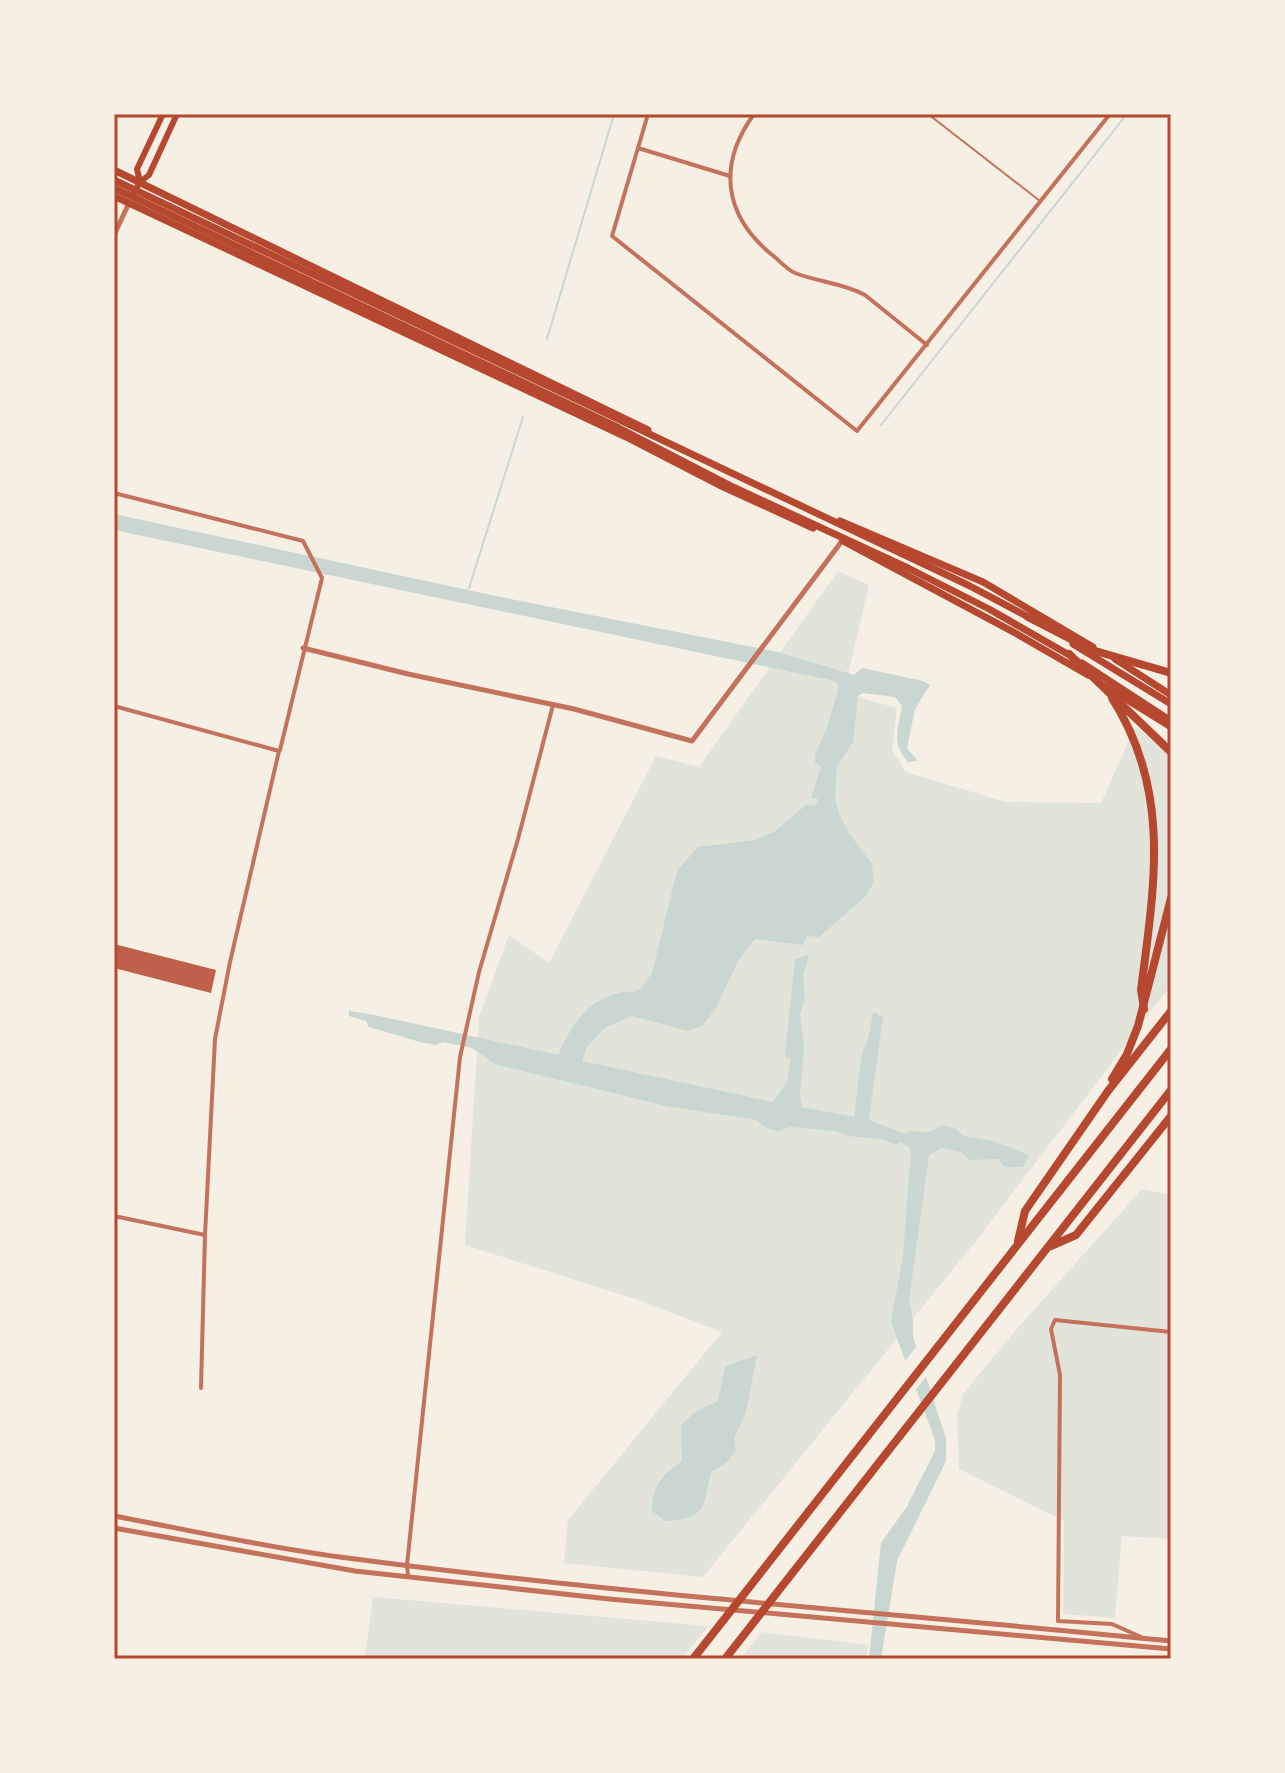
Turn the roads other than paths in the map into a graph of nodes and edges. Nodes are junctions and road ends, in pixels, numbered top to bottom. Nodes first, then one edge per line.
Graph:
1 (163, 114) edge
2 (177, 114) edge
3 (648, 114) edge
4 (754, 114) edge
5 (928, 114) edge
6 (1110, 114) edge
7 (638, 148) junction
8 (114, 170) edge
9 (730, 176) junction
10 (114, 180) edge
11 (140, 182) junction
12 (114, 188) edge
13 (114, 196) edge
14 (1040, 201) junction
15 (129, 203) junction
16 (114, 235) edge
17 (927, 345) junction
18 (114, 493) edge
19 (842, 541) junction
20 (1028, 617) junction
21 (303, 648) junction
22 (1069, 654) junction
23 (1171, 673) edge
24 (1171, 695) edge
25 (1112, 698) junction
26 (1171, 704) edge
27 (553, 705) junction
28 (114, 706) edge
29 (1171, 721) edge
30 (1171, 727) edge
31 (279, 751) junction
32 (1171, 752) edge
33 (1171, 898) edge
34 (1144, 1009) junction
35 (1171, 1011) edge
36 (1169, 1051) edge
37 (1171, 1090) edge
38 (1108, 1091) junction
39 (1171, 1116) edge
40 (114, 1216) edge
41 (205, 1235) junction
42 (1016, 1246) junction
43 (1047, 1249) junction
44 (1171, 1332) edge
45 (201, 1388) dead end
46 (114, 1516) edge
47 (114, 1528) edge
48 (407, 1565) junction
49 (408, 1576) junction
50 (1143, 1638) junction
51 (1171, 1641) edge
52 (1171, 1649) edge
53 (693, 1659) edge
54 (725, 1659) edge

1 - 11 main road
2 - 11 main road
3 - 7 street
4 - 9 street
5 - 14 lane
6 - 14 street
7 - 9 street
7 - 17 street
8 - 11 main road
9 - 17 street
10 - 20 main road
11 - 15 main road
11 - 24 main road
12 - 22 main road
13 - 15 main road
14 - 17 street
15 - 16 street
15 - 19 main road
18 - 21 street
19 - 27 street
19 - 30 main road
20 - 23 highway
20 - 26 main road
21 - 27 street
21 - 31 street
22 - 25 highway
22 - 29 main road
25 - 32 highway
25 - 34 highway
27 - 48 street
28 - 31 street
31 - 41 street
33 - 34 highway
34 - 38 highway
35 - 38 highway
36 - 42 highway
37 - 43 highway
38 - 42 highway
39 - 43 highway
40 - 41 street
41 - 45 street
42 - 53 highway
43 - 54 highway
44 - 50 street
46 - 48 street
47 - 49 street
48 - 49 street
48 - 50 street
49 - 52 street
50 - 51 street

